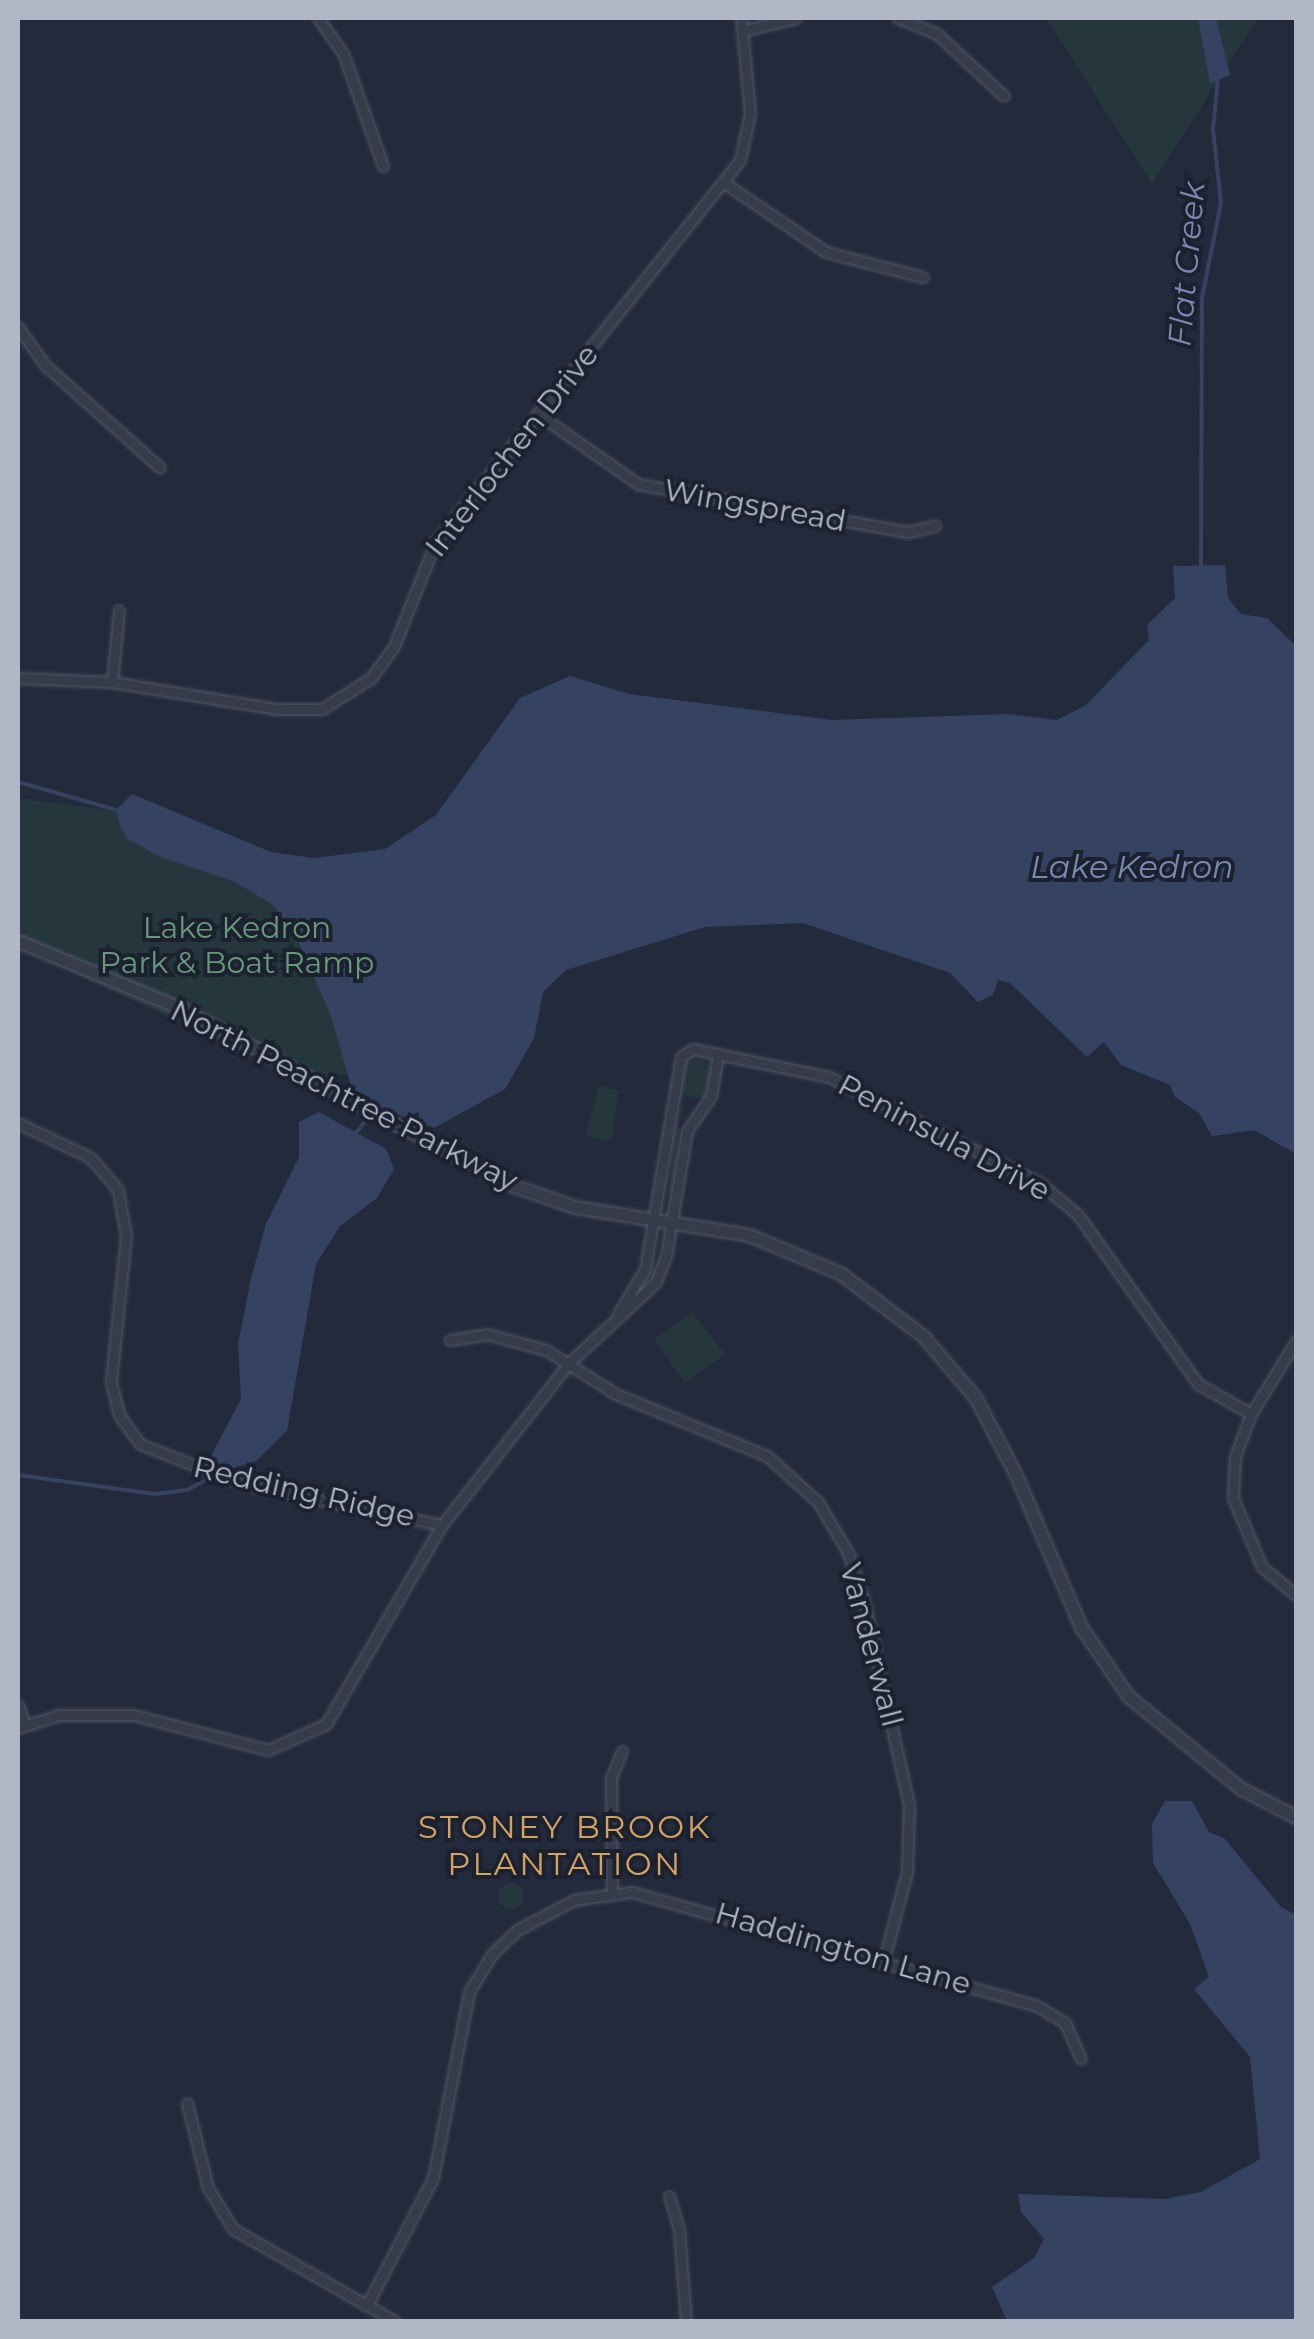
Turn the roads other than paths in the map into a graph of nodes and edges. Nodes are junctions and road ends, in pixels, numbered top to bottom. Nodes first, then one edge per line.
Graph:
1 (318, 18) edge
2 (741, 18) edge
3 (796, 18) edge
4 (898, 18) edge
5 (745, 30) junction
6 (1004, 96) dead end
7 (383, 166) dead end
8 (726, 184) junction
9 (922, 277) dead end
10 (18, 327) edge
11 (538, 414) junction
12 (160, 468) dead end
13 (934, 526) dead end
14 (120, 610) dead end
15 (18, 678) edge
16 (112, 682) junction
17 (18, 942) edge
18 (718, 1054) junction
19 (671, 1116) junction
20 (690, 1120) junction
21 (18, 1123) edge
22 (653, 1220) junction
23 (672, 1222) junction
24 (617, 1317) junction
25 (450, 1340) dead end
26 (1296, 1340) edge
27 (570, 1362) junction
28 (1251, 1414) junction
29 (442, 1525) junction
30 (1296, 1596) edge
31 (18, 1705) edge
32 (21, 1725) edge
33 (622, 1751) dead end
34 (1296, 1818) edge
35 (612, 1892) junction
36 (884, 1960) junction
37 (1081, 2059) dead end
38 (187, 2103) dead end
39 (669, 2196) dead end
40 (367, 2305) junction
41 (396, 2322) edge
42 (686, 2322) edge

1 - 7 street
2 - 5 street, Interlochen Drive
3 - 5 street
4 - 6 street
5 - 8 street, Interlochen Drive
8 - 9 street
8 - 11 street, Interlochen Drive
10 - 12 street
11 - 13 street, Wingspread
11 - 16 street, Interlochen Drive
14 - 16 street
15 - 16 street, Interlochen Drive
17 - 22 street, North Peachtree Parkway
18 - 19 street, Peninsula Drive
18 - 20 street
18 - 28 street, Peninsula Drive
19 - 20 street
19 - 22 street, Peninsula Drive
20 - 23 street
21 - 29 street, Redding Ridge
22 - 23 street, North Peachtree Parkway
22 - 24 street, Peninsula Drive
23 - 24 street
23 - 34 street, North Peachtree Parkway
24 - 27 street
25 - 27 street, Vanderwall
26 - 28 street
27 - 29 street
27 - 36 street, Vanderwall
28 - 30 street
29 - 32 street
31 - 32 street
33 - 35 street
35 - 36 street, Haddington Lane
35 - 40 street, Haddington Lane
36 - 37 street, Haddington Lane
38 - 40 street
39 - 42 street
40 - 41 street

